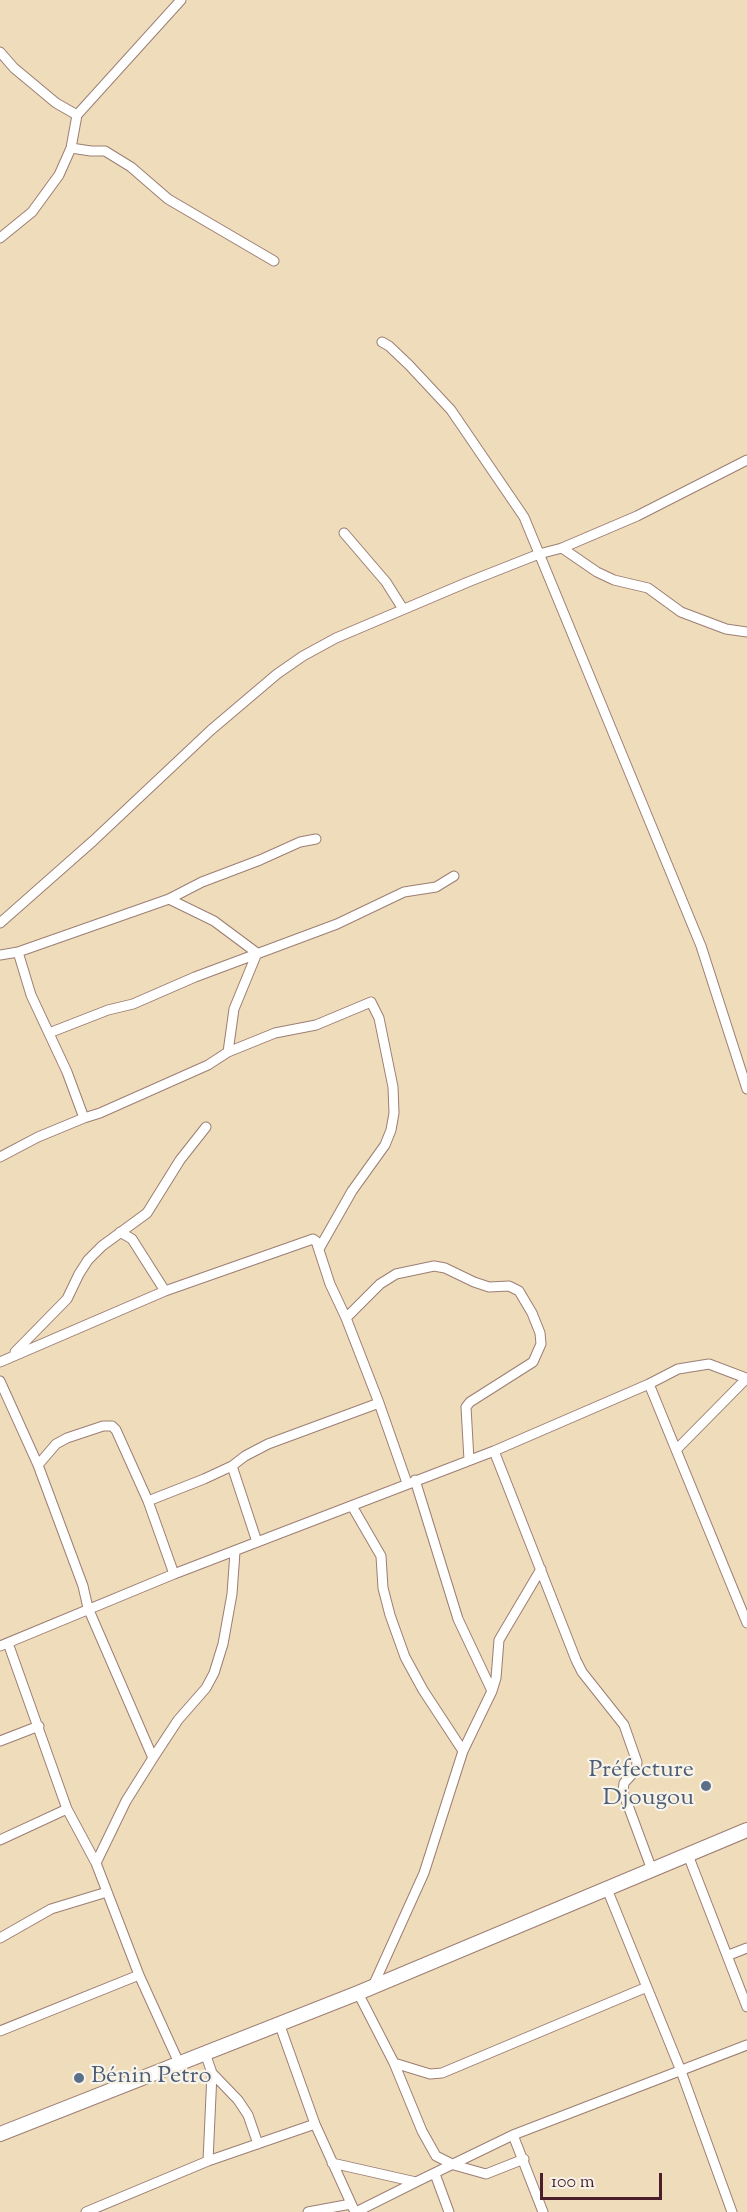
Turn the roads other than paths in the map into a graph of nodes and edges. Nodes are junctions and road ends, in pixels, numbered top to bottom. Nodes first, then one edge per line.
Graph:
1 (181, 0) edge
2 (0, 52) edge
3 (77, 115) junction
4 (71, 148) junction
5 (0, 238) edge
6 (274, 261) dead end
7 (382, 342) dead end
8 (747, 460) edge
9 (344, 533) dead end
10 (562, 548) junction
11 (539, 554) junction
12 (404, 609) junction
13 (747, 632) edge
14 (316, 839) dead end
15 (454, 876) dead end
16 (169, 899) junction
17 (0, 923) edge
18 (18, 952) junction
19 (256, 953) junction
20 (0, 955) edge
21 (50, 1033) junction
22 (228, 1052) junction
23 (747, 1089) edge
24 (84, 1118) junction
25 (206, 1127) dead end
26 (0, 1157) edge
27 (120, 1232) junction
28 (319, 1249) junction
29 (165, 1291) junction
30 (346, 1318) junction
31 (5, 1360) edge
32 (747, 1378) edge
33 (0, 1381) edge
34 (648, 1384) junction
35 (379, 1403) junction
36 (675, 1450) junction
37 (494, 1451) junction
38 (469, 1460) junction
39 (38, 1465) junction
40 (232, 1466) junction
41 (411, 1482) junction
42 (148, 1501) junction
43 (352, 1506) junction
44 (258, 1542) junction
45 (235, 1552) junction
46 (541, 1569) junction
47 (174, 1574) junction
48 (88, 1608) junction
49 (747, 1623) edge
50 (4, 1644) edge
51 (492, 1691) junction
52 (39, 1726) junction
53 (0, 1741) edge
54 (463, 1751) junction
55 (153, 1758) junction
56 (67, 1809) junction
57 (747, 1830) edge
58 (0, 1840) edge
59 (688, 1855) junction
60 (96, 1863) junction
61 (652, 1870) junction
62 (607, 1889) junction
63 (107, 1892) junction
64 (0, 1938) edge
65 (747, 1948) edge
66 (729, 1955) junction
67 (139, 1975) junction
68 (373, 1986) junction
69 (647, 1987) junction
70 (357, 1993) junction
71 (747, 2007) edge
72 (279, 2023) junction
73 (0, 2031) edge
74 (747, 2045) edge
75 (205, 2054) junction
76 (179, 2063) junction
77 (394, 2063) junction
78 (681, 2071) junction
79 (212, 2073) junction
80 (315, 2124) junction
81 (0, 2134) edge
82 (513, 2135) junction
83 (258, 2144) junction
84 (524, 2159) junction
85 (208, 2161) junction
86 (332, 2163) junction
87 (454, 2165) junction
88 (435, 2174) junction
89 (416, 2182) junction
90 (354, 2209) edge
91 (86, 2212) edge
92 (308, 2212) edge
93 (449, 2212) edge
94 (543, 2212) edge
95 (732, 2212) edge

1 - 3 street
2 - 3 street
3 - 4 street
4 - 5 street
4 - 6 street
7 - 11 street
8 - 10 street
9 - 12 street
10 - 11 street
10 - 13 street
11 - 12 street
11 - 23 street
12 - 17 street
14 - 16 street
15 - 19 street
16 - 18 street
16 - 19 street
18 - 20 street
18 - 21 street
19 - 21 street
19 - 22 street
21 - 24 street
22 - 24 street
22 - 28 street
24 - 26 street
25 - 27 street
27 - 29 street
27 - 31 street
28 - 29 street
28 - 30 street
29 - 31 street
30 - 35 street
30 - 38 street
32 - 34 street
32 - 36 street
33 - 39 street
34 - 36 street
34 - 37 street
35 - 40 street
35 - 41 street
36 - 49 street
37 - 38 street
37 - 46 street
38 - 41 street
39 - 42 street
39 - 48 street
40 - 42 street
40 - 44 street
41 - 43 street
41 - 51 street
42 - 47 street
43 - 44 street
43 - 54 street
44 - 45 street
45 - 47 street
45 - 55 street
46 - 51 street
46 - 61 street
47 - 48 street
48 - 50 street
48 - 55 street
50 - 52 street
51 - 54 street
52 - 53 street
52 - 56 street
54 - 68 street
55 - 60 street
56 - 58 street
56 - 60 street
57 - 59 main road
59 - 61 main road
59 - 66 street
60 - 63 street
61 - 62 main road
62 - 68 main road
62 - 69 street
63 - 64 street
63 - 67 street
65 - 66 street
66 - 71 street
67 - 73 street
67 - 76 street
68 - 70 main road
69 - 77 street
69 - 78 street
70 - 72 main road
70 - 77 street
72 - 75 main road
72 - 80 street
74 - 78 street
75 - 76 main road
75 - 79 street
76 - 81 main road
77 - 87 street
78 - 82 street
78 - 95 street
79 - 83 street
79 - 85 street
80 - 83 street
80 - 86 street
82 - 84 street
82 - 87 street
83 - 85 street
84 - 87 street
84 - 94 street
85 - 91 street
86 - 89 street
86 - 90 street
87 - 88 street
88 - 89 street
88 - 93 street
89 - 90 street
90 - 92 street

